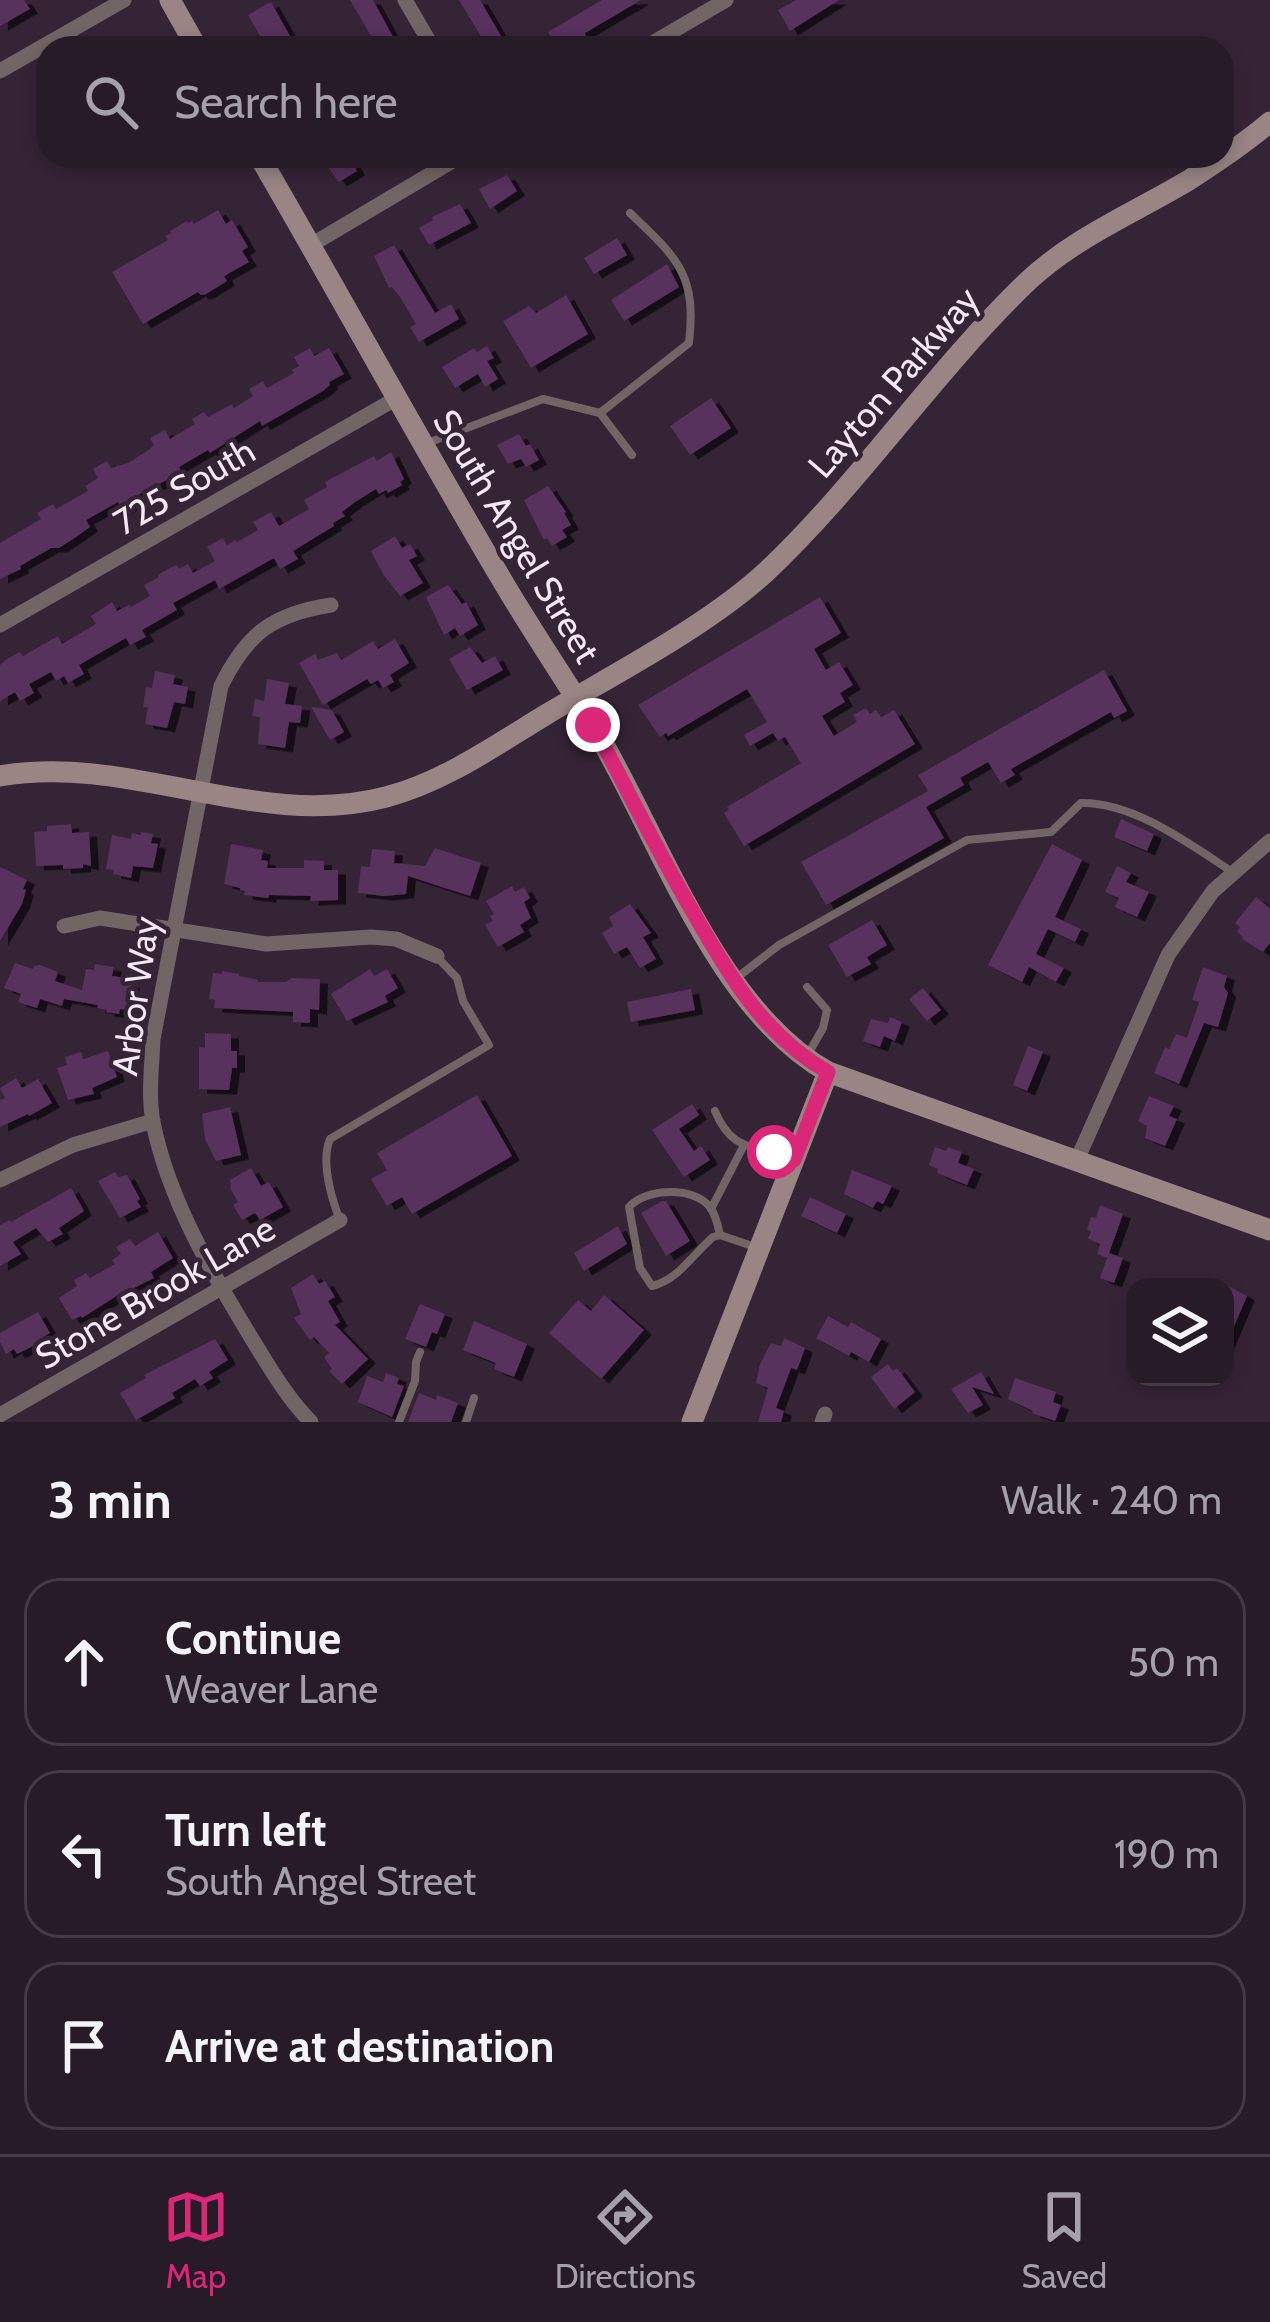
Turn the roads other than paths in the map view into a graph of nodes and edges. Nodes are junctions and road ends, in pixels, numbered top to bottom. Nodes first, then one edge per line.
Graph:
1 (124, 0) edge
2 (170, 0) edge
3 (405, 0) edge
4 (726, 0) edge
5 (60, 36) edge
6 (190, 36) edge
7 (426, 36) edge
8 (664, 36) edge
9 (36, 50) edge
10 (0, 70) edge
11 (1270, 122) edge
12 (1234, 150) edge
13 (266, 168) edge
14 (441, 168) edge
15 (1207, 168) edge
16 (630, 212) dead end
17 (311, 245) junction
18 (397, 398) junction
19 (600, 412) junction
20 (424, 445) junction
21 (632, 455) dead end
22 (332, 605) dead end
23 (0, 625) edge
24 (575, 697) junction
25 (0, 776) edge
26 (199, 790) junction
27 (1270, 842) edge
28 (1234, 873) junction
29 (64, 926) dead end
30 (174, 930) junction
31 (436, 956) joint
32 (733, 981) junction
33 (807, 987) dead end
34 (806, 1058) junction
35 (828, 1072) junction
36 (715, 1111) dead end
37 (153, 1121) junction
38 (744, 1145) junction
39 (794, 1160) junction
40 (1077, 1160) junction
41 (0, 1180) edge
42 (711, 1209) junction
43 (340, 1220) joint
44 (1270, 1230) edge
45 (721, 1235) junction
46 (760, 1249) junction
47 (221, 1288) junction
48 (420, 1352) dead end
49 (475, 1398) dead end
50 (0, 1415) edge
51 (300, 1419) edge
52 (399, 1422) edge
53 (466, 1422) edge
54 (692, 1422) edge

1 - 5 street
2 - 6 main road
3 - 7 street
4 - 8 street
9 - 10 street
11 - 12 main road, Layton Parkway
13 - 17 main road, South Angel Street
14 - 17 street
15 - 24 main road, Layton Parkway
16 - 19 lane
17 - 18 main road, South Angel Street
18 - 20 main road, South Angel Street
18 - 23 street, 725 South
19 - 20 lane
19 - 21 lane
20 - 24 main road, South Angel Street
22 - 26 street, Arbor Way
24 - 26 main road, Layton Parkway
24 - 32 main road, South Angel Street
25 - 26 main road, Layton Parkway
26 - 30 street, Arbor Way
27 - 28 street
28 - 32 lane
28 - 40 street
29 - 30 street
30 - 31 street
30 - 37 street, Arbor Way
31 - 43 lane
32 - 34 main road, South Angel Street
33 - 34 lane
34 - 35 main road, South Angel Street
35 - 39 main road
35 - 40 main road, South Angel Street
36 - 38 lane
37 - 41 street
37 - 47 street, Arbor Way
38 - 39 lane
38 - 42 lane
39 - 46 main road
40 - 44 main road, South Angel Street
42 - 45 lane
42 - 45 lane
43 - 47 street, Stone Brook Lane
45 - 46 lane
46 - 54 main road
47 - 50 street, Stone Brook Lane
47 - 51 street, Arbor Way
48 - 52 lane
49 - 53 lane

